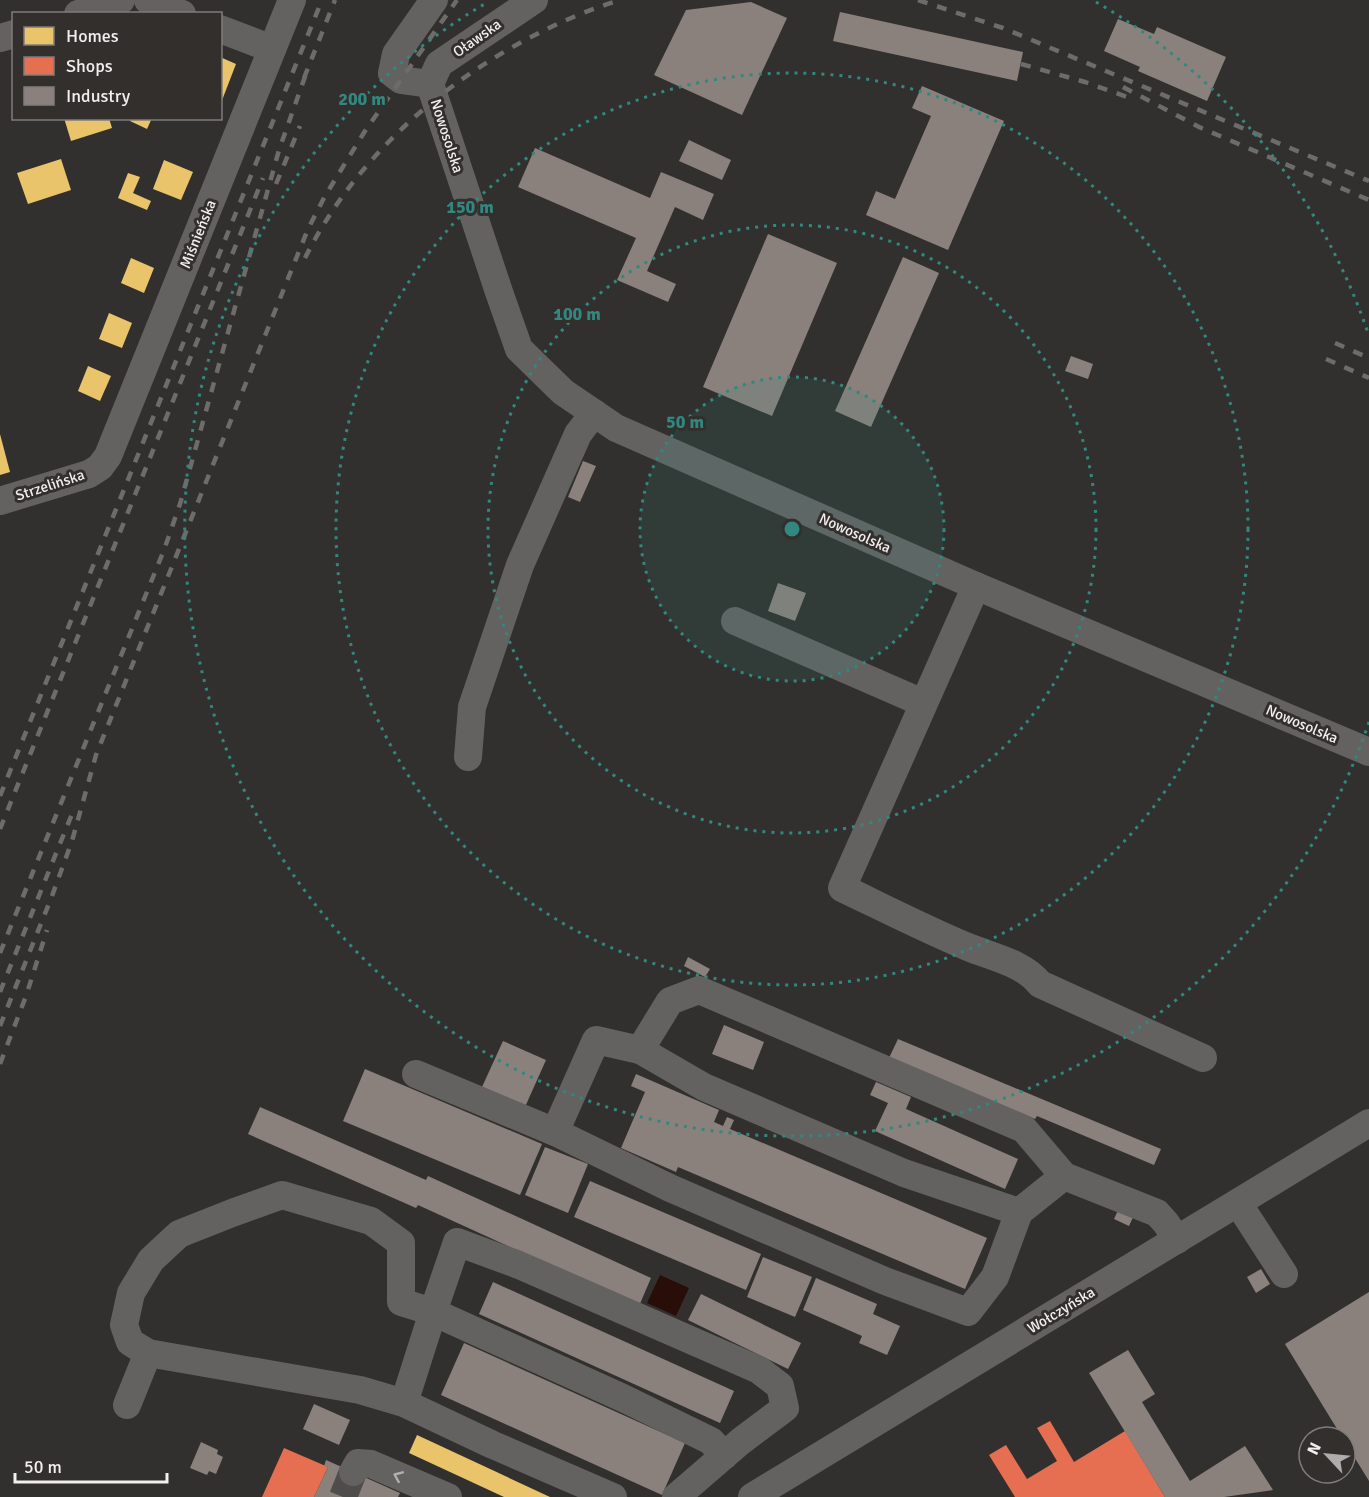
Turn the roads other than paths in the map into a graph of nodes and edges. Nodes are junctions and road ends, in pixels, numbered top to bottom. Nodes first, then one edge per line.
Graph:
1 (121, 0) edge
2 (148, 0) edge
3 (292, 0) edge
4 (434, 0) edge
5 (534, 0) edge
6 (84, 12) edge
7 (177, 12) edge
8 (222, 29) edge
9 (272, 49) junction
10 (430, 84) junction
11 (594, 413) junction
12 (100, 467) joint
13 (0, 501) edge
14 (976, 586) junction
15 (735, 621) dead end
16 (923, 703) junction
17 (1369, 752) edge
18 (468, 758) dead end
19 (640, 1050) junction
20 (1203, 1058) dead end
21 (416, 1074) dead end
22 (1369, 1123) edge
23 (555, 1132) junction
24 (1064, 1176) junction
25 (1238, 1203) junction
26 (1018, 1212) junction
27 (1177, 1240) junction
28 (1284, 1274) dead end
29 (433, 1312) junction
30 (148, 1353) junction
31 (404, 1403) junction
32 (127, 1405) dead end
33 (724, 1456) junction
34 (353, 1472) dead end
35 (447, 1497) edge
36 (614, 1497) edge
37 (676, 1497) edge
38 (752, 1497) edge

1 - 6 street
2 - 7 street
3 - 9 street, Miśnieńska
4 - 10 street
5 - 10 street, Oławska
8 - 9 street
9 - 12 street, Miśnieńska
10 - 11 street, Nowosolska
11 - 14 street, Nowosolska
11 - 18 street
12 - 13 street, Strzelińska
14 - 16 street
14 - 17 street, Nowosolska
15 - 16 street
16 - 20 street
19 - 23 street
19 - 24 street
19 - 26 street
21 - 23 street
22 - 25 street, Wołczyńska
23 - 26 street
24 - 26 street
24 - 27 street
25 - 27 street, Wołczyńska
25 - 28 street
27 - 38 street, Wołczyńska
29 - 30 street
29 - 31 street
29 - 33 street
29 - 33 street
30 - 31 street
30 - 32 street
31 - 36 street
33 - 37 street
35 -> 34 street

